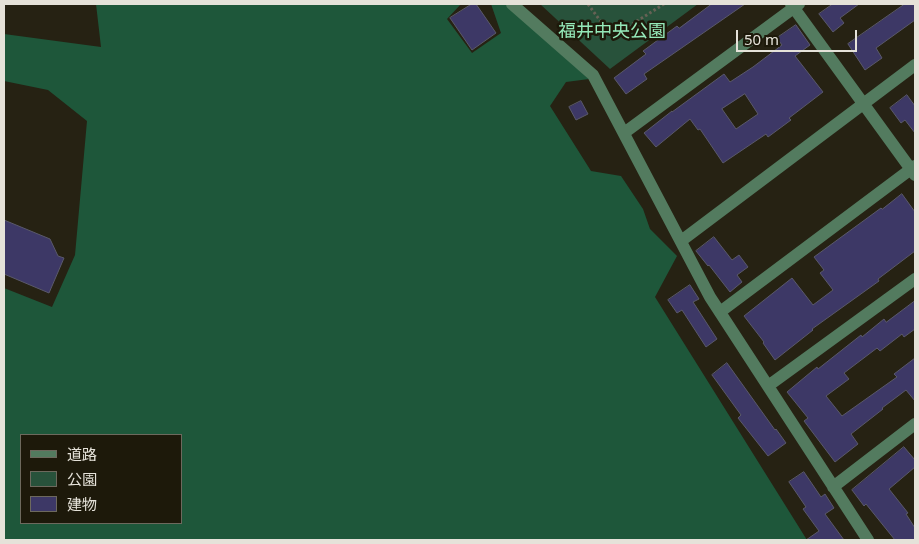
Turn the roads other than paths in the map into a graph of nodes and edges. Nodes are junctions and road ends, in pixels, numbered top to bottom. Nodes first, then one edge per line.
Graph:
1 (512, 4) edge
2 (795, 5) edge
3 (915, 65) edge
4 (863, 103) junction
5 (624, 133) junction
6 (914, 170) edge
7 (681, 241) junction
8 (915, 279) edge
9 (720, 312) junction
10 (768, 386) junction
11 (915, 424) edge
12 (833, 487) junction
13 (868, 540) edge

1 - 5 street
2 - 4 street
2 - 5 street
3 - 4 street
4 - 6 street
4 - 7 street
5 - 7 street
6 - 9 street
7 - 9 street
8 - 10 street
9 - 10 street
10 - 12 street
11 - 12 street
12 - 13 street

